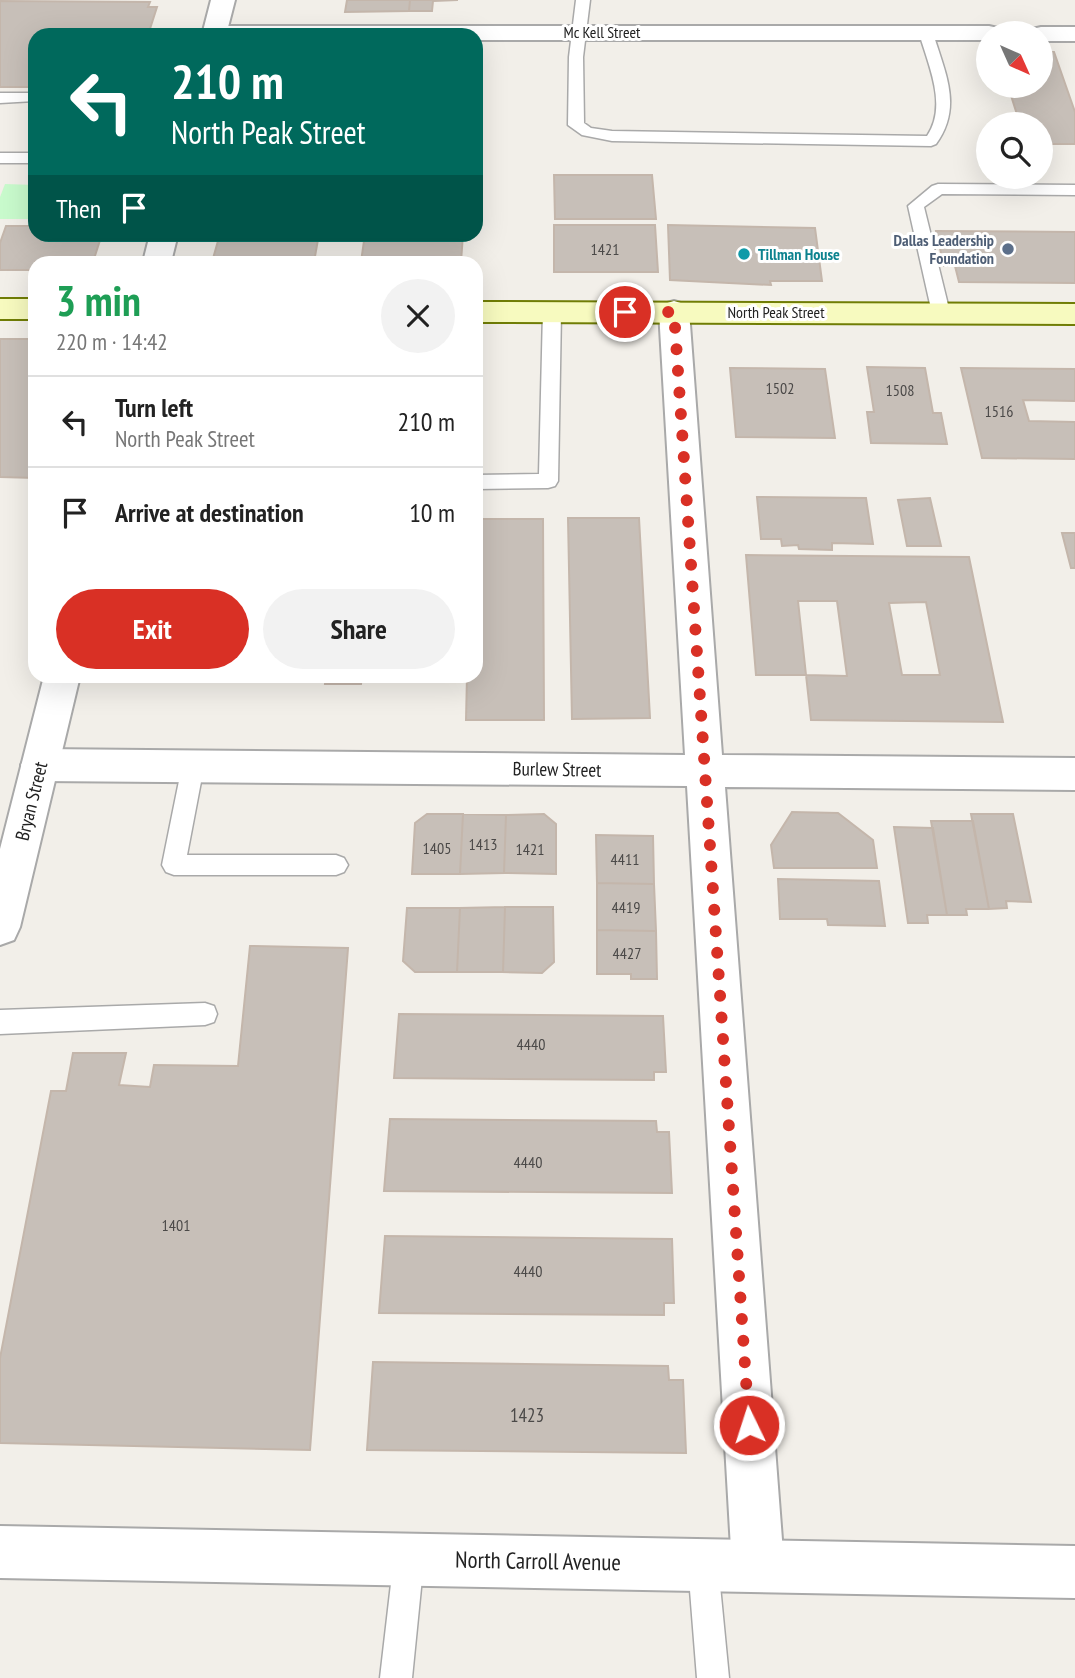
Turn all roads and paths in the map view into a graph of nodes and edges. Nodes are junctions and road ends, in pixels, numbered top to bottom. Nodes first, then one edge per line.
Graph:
1 (223, 0) edge
2 (583, 0) edge
3 (216, 28) edge
4 (580, 31) junction
5 (483, 32) edge
6 (926, 33) junction
7 (976, 33) edge
8 (1054, 34) edge
9 (1075, 34) edge
10 (28, 97) edge
11 (0, 98) edge
12 (0, 158) edge
13 (28, 158) edge
14 (1075, 190) edge
15 (0, 309) edge
16 (28, 309) edge
17 (483, 312) edge
18 (552, 312) junction
19 (674, 312) junction
20 (941, 313) junction
21 (1075, 314) edge
22 (483, 482) edge
23 (60, 683) edge
24 (40, 765) junction
25 (193, 766) junction
26 (705, 771) junction
27 (1075, 774) edge
28 (336, 865) dead end
29 (0, 927) edge
30 (205, 1014) dead end
31 (0, 1022) edge
32 (0, 1552) edge
33 (409, 1558) junction
34 (703, 1564) junction
35 (758, 1566) junction
36 (1075, 1572) edge
37 (396, 1678) edge
38 (713, 1678) edge

1 - 3 street
2 - 4 lane
4 - 5 street, Mc Kell Street
4 - 6 street, Mc Kell Street
4 - 6 lane
6 - 7 street, Mc Kell Street
8 - 9 street
10 - 11 lane
12 - 13 lane
14 - 20 lane
15 - 16 main road
17 - 18 main road, North Peak Street
18 - 19 main road, North Peak Street
18 - 22 lane
19 - 20 main road, North Peak Street
19 - 26 street
20 - 21 main road, North Peak Street
23 - 24 street, Bryan Street
24 - 25 street, Burlew Street
24 - 29 street, Bryan Street
25 - 26 street, Burlew Street
25 - 28 lane
26 - 27 street, Burlew Street
26 - 35 street
30 - 31 lane
32 - 33 street, North Carroll Avenue
33 - 34 street, North Carroll Avenue
33 - 37 lane
34 - 35 street, North Carroll Avenue
34 - 38 lane
35 - 36 street, North Carroll Avenue

